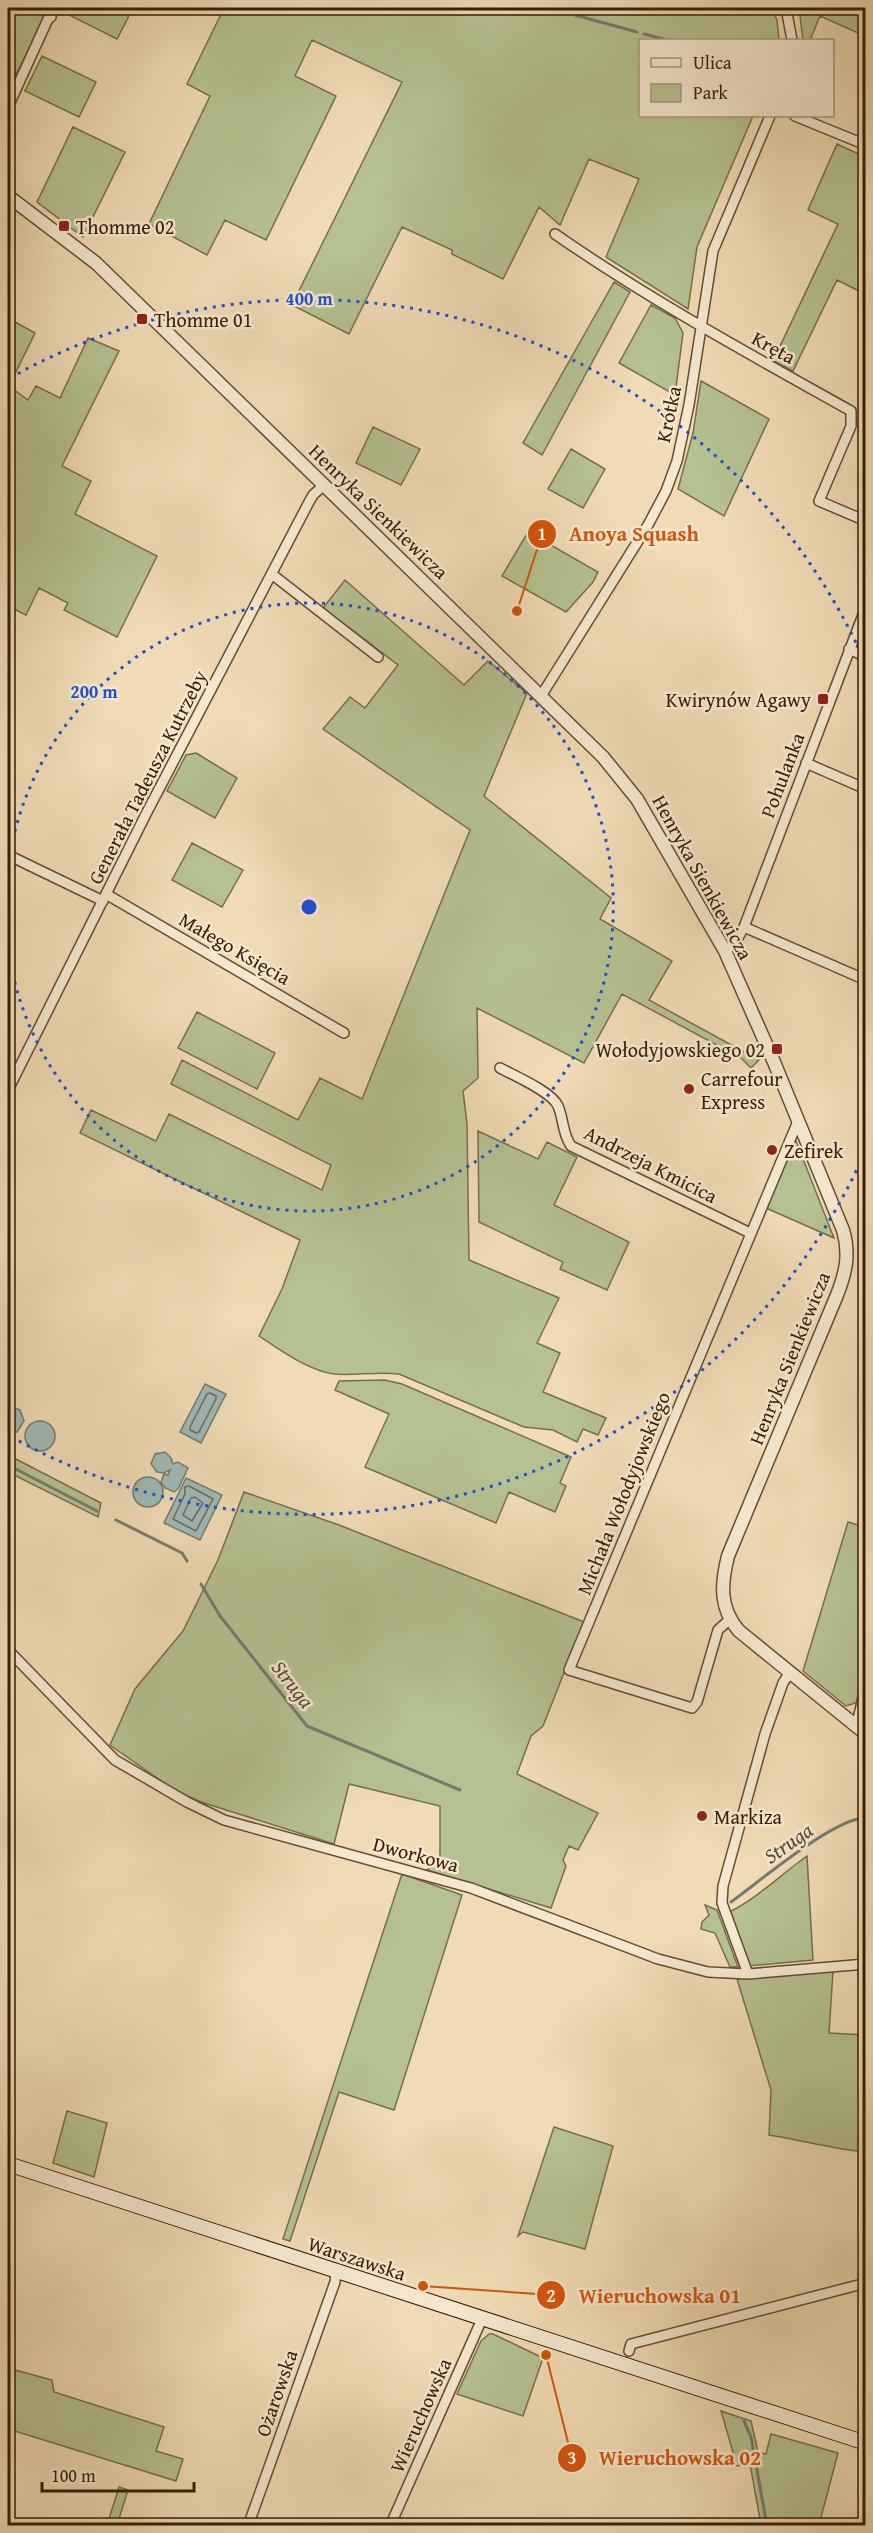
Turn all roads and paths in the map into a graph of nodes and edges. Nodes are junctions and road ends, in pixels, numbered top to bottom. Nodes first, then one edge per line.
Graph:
1 (786, 8) edge
2 (51, 17) dead end
3 (792, 39) edge
4 (8, 107) edge
5 (770, 117) edge
6 (797, 117) edge
7 (866, 145) edge
8 (8, 196) edge
9 (555, 234) dead end
10 (702, 327) junction
11 (324, 486) junction
12 (866, 521) edge
13 (273, 575) junction
14 (866, 607) edge
15 (849, 649) junction
16 (378, 657) dead end
17 (866, 657) edge
18 (541, 696) junction
19 (806, 763) junction
20 (866, 789) edge
21 (8, 855) edge
22 (105, 897) junction
23 (744, 927) junction
24 (724, 951) junction
25 (866, 980) edge
26 (344, 1033) dead end
27 (500, 1068) dead end
28 (8, 1090) edge
29 (798, 1121) junction
30 (750, 1233) junction
31 (729, 1620) junction
32 (8, 1650) edge
33 (790, 1672) junction
34 (866, 1686) edge
35 (861, 1730) edge
36 (866, 1964) edge
37 (748, 1974) junction
38 (8, 2164) edge
39 (336, 2271) junction
40 (866, 2283) edge
41 (482, 2319) junction
42 (628, 2351) dead end
43 (866, 2443) edge
44 (248, 2526) edge
45 (390, 2526) edge

1 - 3 street
2 - 4 street
5 - 10 street, Krótka
6 - 7 street
8 - 11 street, Henryka Sienkiewicza
9 - 10 street, Kręta
10 - 12 street, Kręta
10 - 18 street, Krótka
11 - 13 street, Generała Tadeusza Kutrzeby
11 - 18 street, Henryka Sienkiewicza
13 - 16 street
13 - 22 street, Generała Tadeusza Kutrzeby
14 - 15 street, Pohulanka
15 - 17 street
15 - 19 street, Pohulanka
18 - 24 street, Henryka Sienkiewicza
19 - 20 street
19 - 23 street, Pohulanka
21 - 22 street, Małego Księcia
22 - 26 street, Małego Księcia
22 - 28 street, Generała Tadeusza Kutrzeby
23 - 24 street, Pohulanka
23 - 25 street
24 - 29 street, Henryka Sienkiewicza
27 - 30 street, Andrzeja Kmicica
29 - 30 street, Michała Wołodyjowskiego
29 - 31 street, Henryka Sienkiewicza
30 - 31 street, Michała Wołodyjowskiego
31 - 33 street
32 - 37 street, Dworkowa
33 - 35 street
33 - 37 street
34 - 35 street
36 - 37 street, Dworkowa
38 - 39 main road, Warszawska
39 - 41 main road, Warszawska
39 - 44 street, Ożarowska
40 - 42 street
41 - 43 main road, Warszawska
41 - 45 street, Wieruchowska

